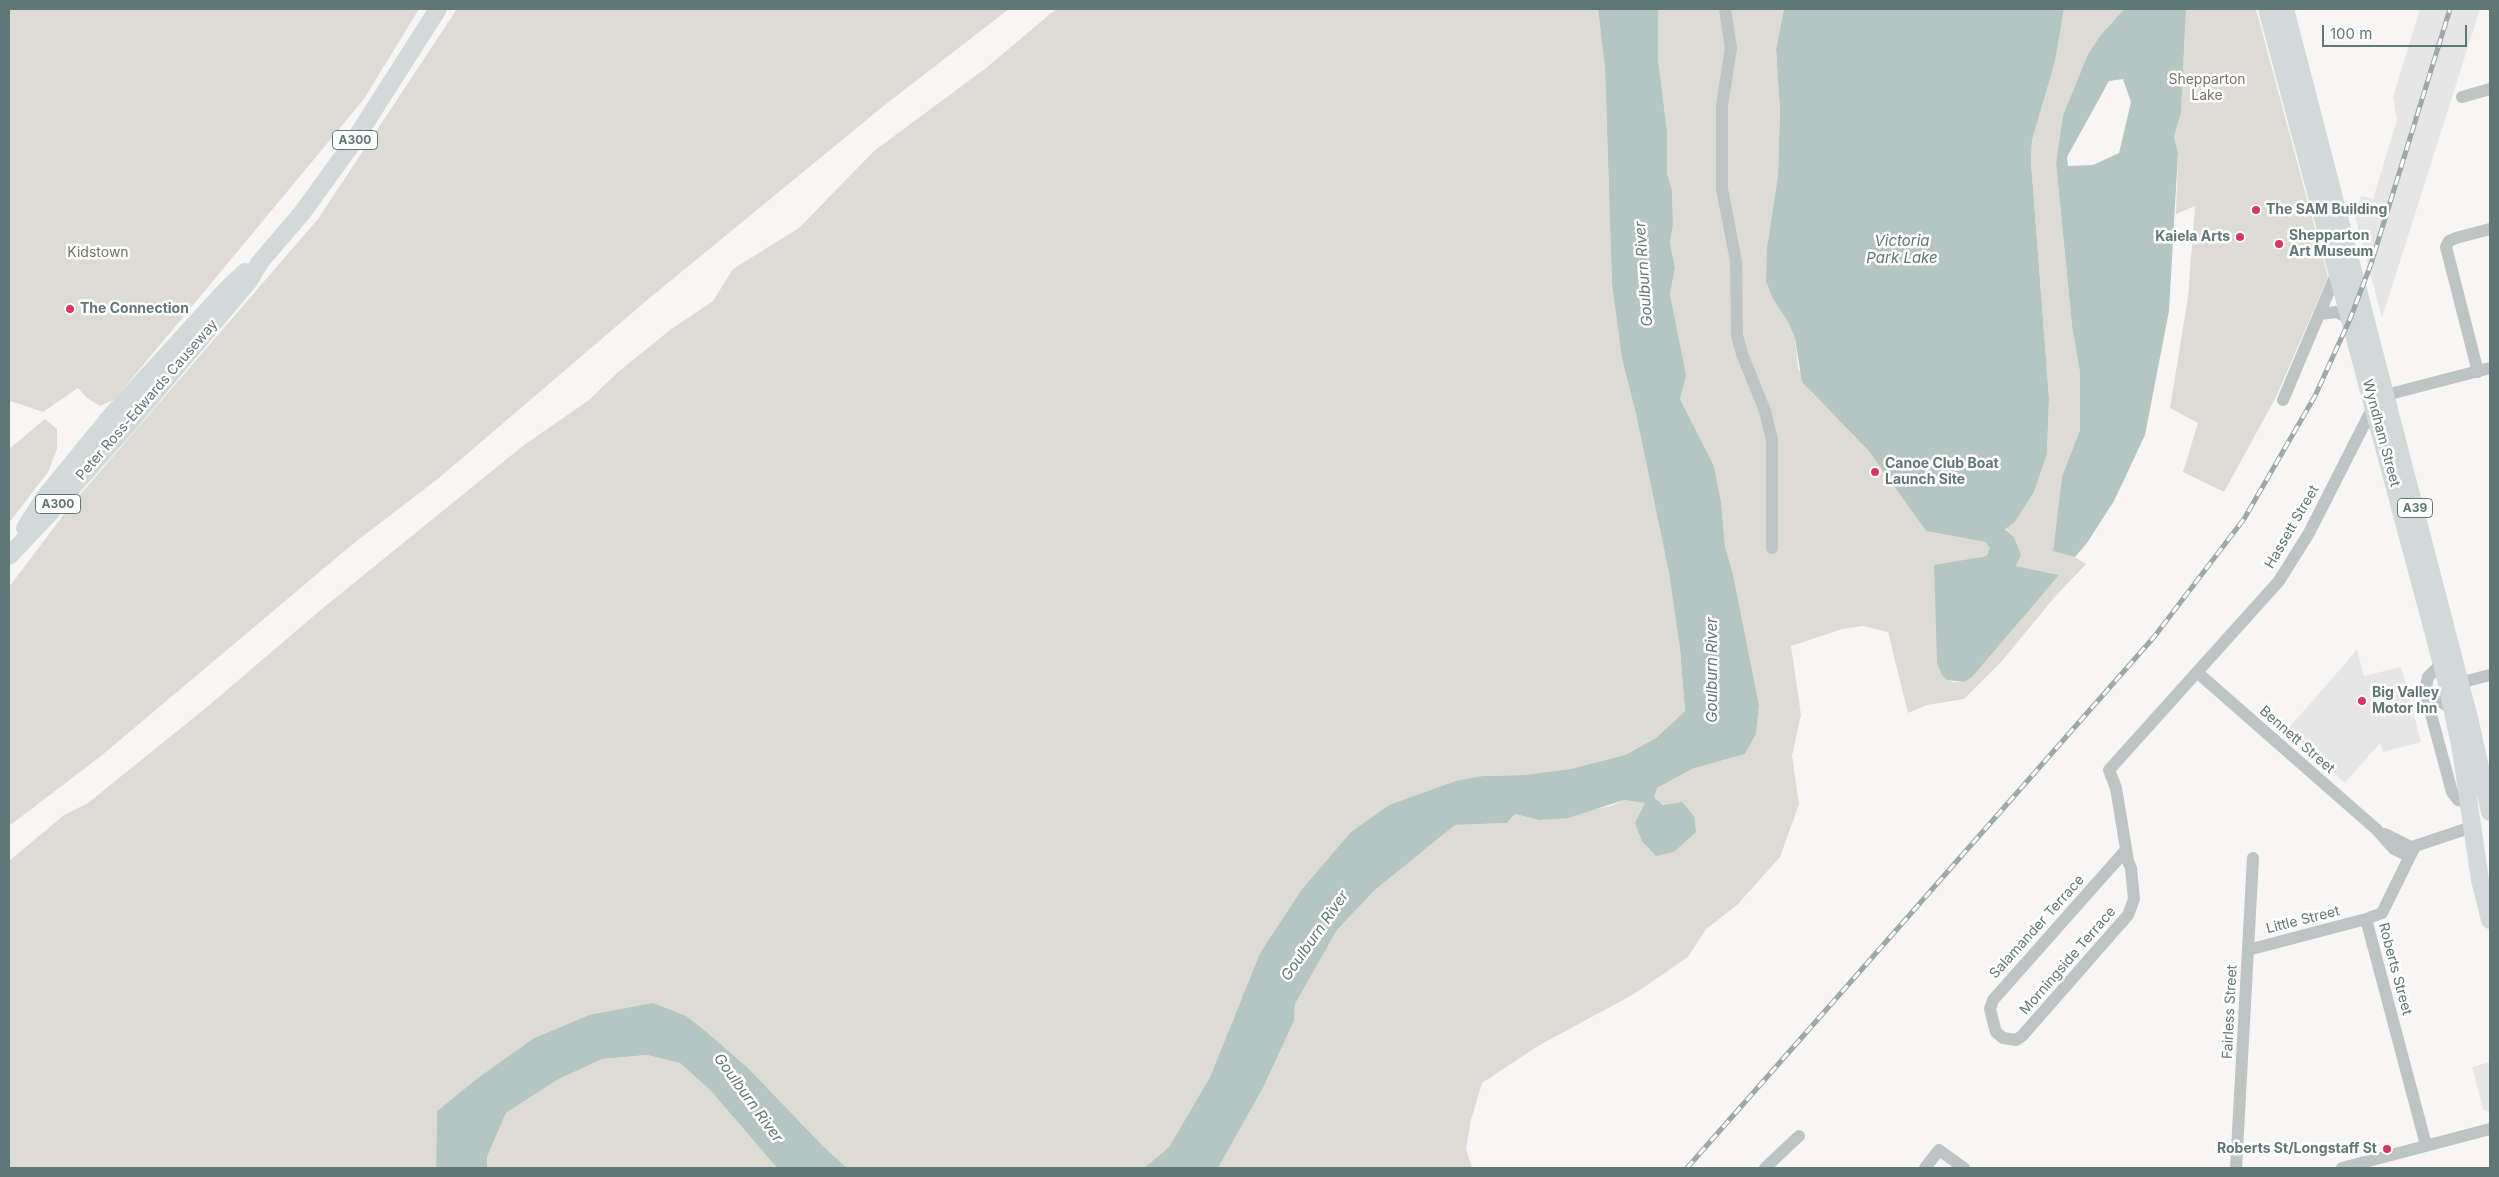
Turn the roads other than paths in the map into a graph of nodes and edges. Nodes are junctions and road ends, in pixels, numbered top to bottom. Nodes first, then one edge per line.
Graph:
1 (438, 9) edge
2 (1725, 9) edge
3 (2266, 9) edge
4 (2285, 9) edge
5 (2490, 89) edge
6 (2462, 97) dead end
7 (2490, 229) edge
8 (2336, 236) junction
9 (2344, 270) junction
10 (228, 296) junction
11 (2319, 314) junction
12 (2350, 319) junction
13 (2484, 370) edge
14 (2283, 400) dead end
15 (2380, 401) junction
16 (91, 440) junction
17 (105, 450) junction
18 (1772, 548) dead end
19 (9, 552) edge
20 (9, 556) edge
21 (2442, 663) junction
22 (2198, 673) junction
23 (2490, 675) edge
24 (2459, 683) junction
25 (2428, 700) junction
26 (2453, 709) junction
27 (2469, 802) junction
28 (2490, 812) edge
29 (2490, 820) edge
30 (2472, 827) junction
31 (2126, 850) junction
32 (2411, 852) junction
33 (2253, 858) dead end
34 (2366, 919) junction
35 (2490, 920) edge
36 (2248, 950) junction
37 (1996, 1032) joint
38 (2490, 1128) edge
39 (1800, 1136) dead end
40 (2426, 1146) junction
41 (1765, 1168) edge
42 (1924, 1168) edge
43 (1964, 1168) edge
44 (2236, 1168) edge
45 (2342, 1168) edge

1 - 10 highway, Peter Ross-Edwards Causeway / A300
2 - 18 street
3 - 8 highway, Wyndham Street / A39
4 - 8 highway, Wyndham Street / A39
5 - 6 street
7 - 13 street
8 - 9 highway, Wyndham Street / A39
9 - 11 street
9 - 12 highway, Wyndham Street / A39
9 - 15 highway, Wyndham Street / A39
10 - 16 highway, Peter Ross-Edwards Causeway / A300
10 - 17 highway, Peter Ross-Edwards Causeway / A300
11 - 12 street
11 - 14 street
12 - 15 highway, Wyndham Street / A39
13 - 15 street
15 - 21 highway, Wyndham Street / A39
15 - 22 street, Hassett Street
15 - 24 highway, Wyndham Street / A39
16 - 17 highway
16 - 19 highway, Peter Ross-Edwards Causeway / A300
17 - 20 highway, Peter Ross-Edwards Causeway / A300
21 - 25 street
21 - 26 highway, Wyndham Street / A39
22 - 31 street, Morningside Terrace
22 - 32 street, Bennett Street
23 - 24 street
24 - 28 highway, Wyndham Street / A39
25 - 26 street
25 - 27 street
26 - 27 highway, Wyndham Street / A39
27 - 30 highway, Wyndham Street / A39
29 - 30 highway
30 - 32 street
30 - 35 highway, Wyndham Street / A39
31 - 37 street, Salamander Terrace
31 - 37 street, Morningside Terrace
32 - 34 street, Roberts Street
33 - 36 street, Fairless Street
34 - 36 street, Little Street
34 - 40 street, Roberts Street
36 - 44 street, Fairless Street
38 - 40 street
39 - 41 street
40 - 45 street
42 - 43 street

